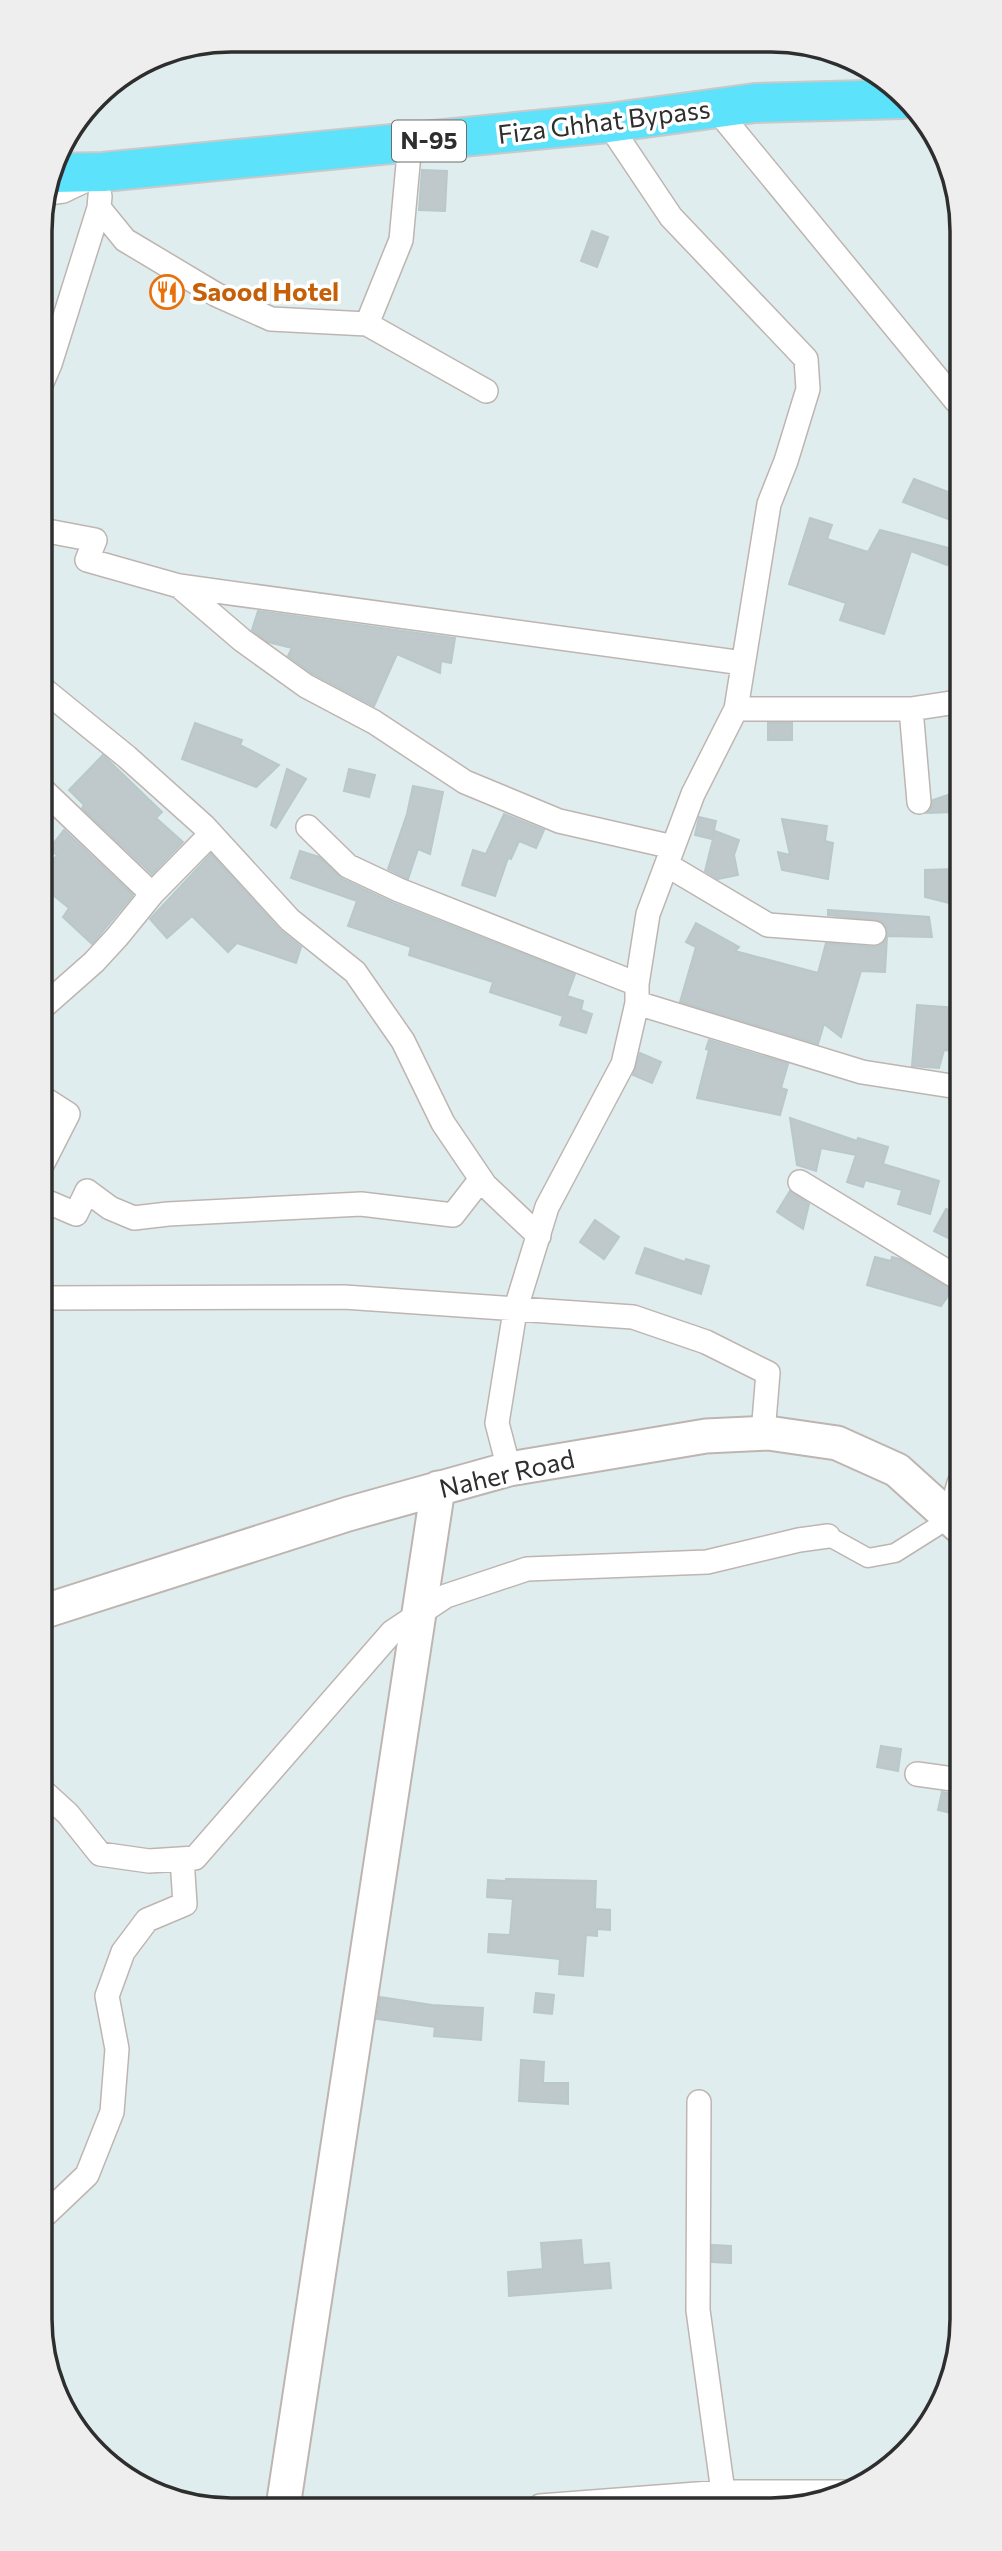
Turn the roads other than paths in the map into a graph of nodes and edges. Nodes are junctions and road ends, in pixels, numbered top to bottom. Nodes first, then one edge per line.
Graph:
1 (890, 99) edge
2 (716, 108) junction
3 (608, 123) junction
4 (410, 143) junction
5 (66, 164) edge
6 (62, 176) edge
7 (101, 190) junction
8 (58, 192) edge
9 (367, 324) junction
10 (53, 336) edge
11 (486, 391) dead end
12 (950, 394) edge
13 (53, 532) edge
14 (179, 586) junction
15 (743, 663) junction
16 (53, 697) edge
17 (950, 704) edge
18 (736, 709) junction
19 (911, 709) junction
20 (53, 800) edge
21 (919, 802) dead end
22 (308, 827) dead end
23 (211, 834) junction
24 (670, 856) junction
25 (152, 894) junction
26 (874, 933) dead end
27 (637, 993) junction
28 (53, 998) edge
29 (950, 1086) edge
30 (53, 1104) edge
31 (53, 1143) edge
32 (481, 1180) junction
33 (800, 1182) dead end
34 (53, 1204) edge
35 (538, 1236) junction
36 (950, 1273) edge
37 (53, 1298) edge
38 (515, 1311) junction
39 (762, 1433) junction
40 (509, 1469) junction
41 (438, 1488) junction
42 (949, 1518) edge
43 (949, 1524) edge
44 (828, 1536) joint
45 (53, 1608) edge
46 (419, 1614) junction
47 (917, 1774) dead end
48 (949, 1779) edge
49 (53, 1800) edge
50 (182, 1859) junction
51 (699, 2102) dead end
52 (53, 2207) edge
53 (723, 2492) junction
54 (817, 2492) edge
55 (284, 2498) edge
56 (699, 2498) edge

1 - 2 highway, Fiza Ghhat Bypass / N-95
2 - 3 highway, Fiza Ghhat Bypass / N-95
2 - 12 street
3 - 4 highway, Fiza Ghhat Bypass / N-95
3 - 15 street
4 - 7 highway, Fiza Ghhat Bypass / N-95
4 - 9 street
5 - 7 street
6 - 7 highway, Fiza Ghhat Bypass / N-95
7 - 8 street
7 - 9 street
7 - 10 street
9 - 11 street
13 - 14 street
14 - 15 street
14 - 24 street
15 - 18 street
16 - 23 street
17 - 19 street
18 - 19 street
18 - 24 street
19 - 21 street
20 - 25 street
22 - 27 street
23 - 25 street
23 - 32 street
24 - 26 street
24 - 27 street
25 - 28 street
27 - 29 street
27 - 35 street
30 - 31 street
32 - 34 street
32 - 35 street
33 - 36 street
35 - 38 street
37 - 38 street
38 - 39 street
38 - 40 street
39 - 40 main road, Naher Road
39 - 42 main road, Naher Road
40 - 41 main road, Naher Road
41 - 45 main road, Naher Road
41 - 46 main road
43 - 44 street
44 - 46 street
46 - 50 street
46 - 55 main road
47 - 48 street
49 - 50 street
50 - 52 street
51 - 53 street
53 - 54 street
53 - 56 street

